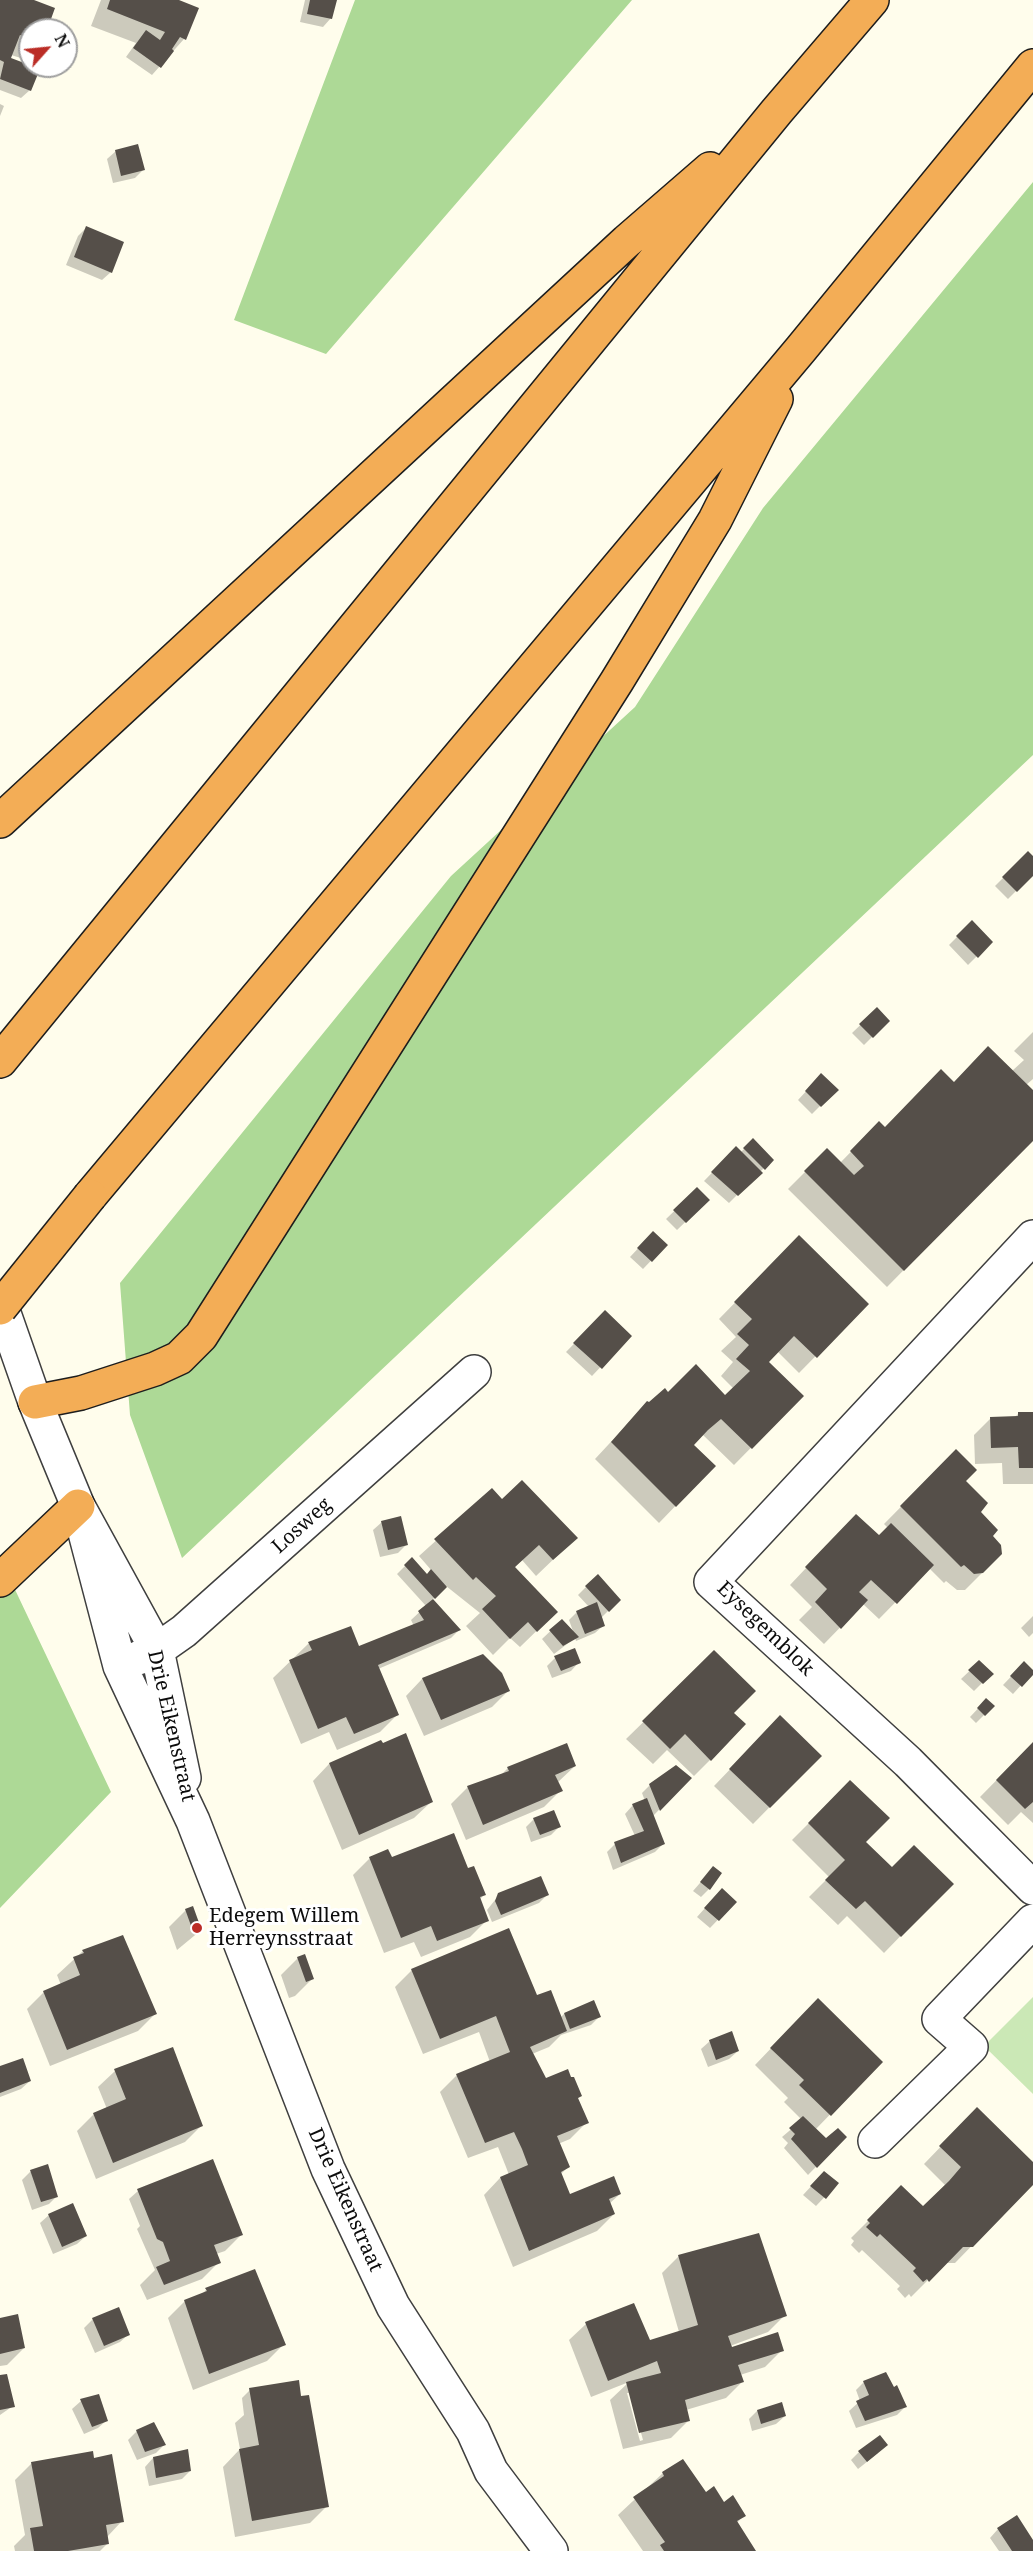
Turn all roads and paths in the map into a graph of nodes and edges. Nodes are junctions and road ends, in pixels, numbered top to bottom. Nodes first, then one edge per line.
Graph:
1 (872, 0) edge
2 (1033, 66) edge
3 (777, 111) junction
4 (801, 349) junction
5 (0, 821) edge
6 (0, 1061) edge
7 (1030, 1246) edge
8 (0, 1302) edge
9 (0, 1308) edge
10 (474, 1372) dead end
11 (35, 1402) junction
12 (78, 1506) junction
13 (0, 1580) edge
14 (157, 1650) junction
15 (120, 1666) junction
16 (193, 1821) junction
17 (1033, 1888) edge
18 (1033, 1921) edge
19 (875, 2141) dead end
20 (550, 2551) edge

1 - 3 highway
2 - 4 highway
3 - 5 highway
3 - 6 highway
4 - 9 highway, bridge
4 - 11 highway
7 - 17 street, Eysegemblok
8 - 11 street, Drie Eikenstraat
10 - 14 street, Losweg
11 - 12 street, Drie Eikenstraat
12 - 13 highway
12 - 14 street, Drie Eikenstraat
12 - 15 street, Drie Eikenstraat
14 - 15 street, Losweg
14 - 16 street, Drie Eikenstraat
15 - 16 street, Drie Eikenstraat
16 - 20 street, Drie Eikenstraat
18 - 19 street

